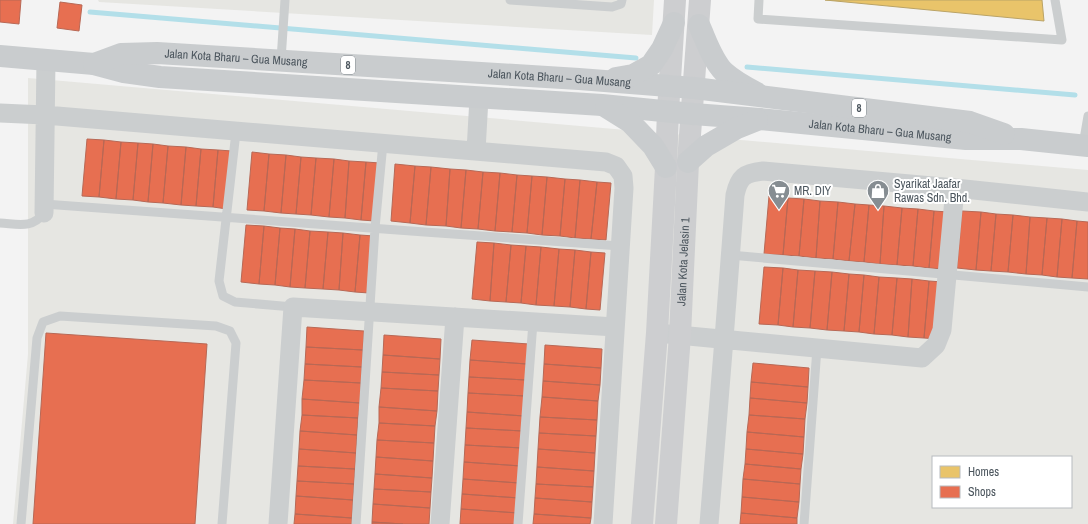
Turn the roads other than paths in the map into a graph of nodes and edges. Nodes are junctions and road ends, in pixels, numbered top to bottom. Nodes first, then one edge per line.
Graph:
1 (285, 0) edge
2 (510, 0) edge
3 (622, 0) edge
4 (675, 0) edge
5 (700, 0) edge
6 (759, 0) edge
7 (1055, 0) edge
8 (539, 1) edge
9 (581, 2) edge
10 (674, 23) junction
11 (698, 25) junction
12 (281, 52) junction
13 (0, 56) edge
14 (46, 59) junction
15 (94, 64) junction
16 (603, 81) junction
17 (670, 87) junction
18 (694, 88) junction
19 (763, 96) junction
20 (479, 98) junction
21 (602, 105) junction
22 (668, 111) junction
23 (0, 113) edge
24 (692, 114) junction
25 (45, 116) junction
26 (1088, 116) edge
27 (760, 119) junction
28 (236, 132) junction
29 (1021, 139) junction
30 (383, 143) junction
31 (1086, 145) edge
32 (476, 151) junction
33 (688, 162) junction
34 (666, 167) junction
35 (955, 188) junction
36 (1088, 202) edge
37 (44, 208) junction
38 (226, 218) junction
39 (0, 223) edge
40 (375, 228) junction
41 (620, 246) junction
42 (730, 255) junction
43 (948, 274) junction
44 (1088, 287) edge
45 (293, 307) junction
46 (369, 312) junction
47 (455, 317) junction
48 (534, 322) junction
49 (615, 327) junction
50 (657, 333) junction
51 (680, 335) junction
52 (724, 339) junction
53 (817, 348) junction
54 (21, 524) edge
55 (222, 524) edge
56 (278, 524) edge
57 (356, 524) edge
58 (440, 524) edge
59 (518, 524) edge
60 (602, 524) edge
61 (642, 524) edge
62 (666, 524) edge
63 (709, 524) edge
64 (804, 524) edge

1 - 12 lane
2 - 8 lane
3 - 9 lane
4 - 10 street
5 - 11 street, Jalan Kota Jelasin 1
6 - 7 lane
8 - 9 lane
10 - 16 main road
10 - 17 street
11 - 18 street, Jalan Kota Jelasin 1
11 - 19 main road
12 - 15 main road, Jalan Kota Bharu – Gua Musang / 8
12 - 16 main road, Jalan Kota Bharu – Gua Musang / 8
13 - 14 main road, Jalan Kota Bharu – Gua Musang / 8
14 - 15 main road, Jalan Kota Bharu – Gua Musang / 8
14 - 25 street
15 - 20 main road, Jalan Kota Bharu – Gua Musang / 8
16 - 17 main road, Jalan Kota Bharu – Gua Musang / 8
17 - 18 main road, Jalan Kota Bharu – Gua Musang / 8
17 - 22 street
18 - 19 main road, Jalan Kota Bharu – Gua Musang / 8
18 - 24 street, Jalan Kota Jelasin 1
19 - 29 main road, Jalan Kota Bharu – Gua Musang / 8
20 - 21 main road, Jalan Kota Bharu – Gua Musang / 8
20 - 32 street
21 - 22 main road, Jalan Kota Bharu – Gua Musang / 8
21 - 34 main road
22 - 24 main road, Jalan Kota Bharu – Gua Musang / 8
22 - 34 street
23 - 25 street
24 - 27 main road, Jalan Kota Bharu – Gua Musang / 8
24 - 33 street, Jalan Kota Jelasin 1
25 - 28 street
25 - 37 street
26 - 31 lane
27 - 29 main road, Jalan Kota Bharu – Gua Musang / 8
27 - 33 main road
28 - 30 street
28 - 38 lane
29 - 31 main road, Jalan Kota Bharu – Gua Musang / 8
30 - 32 street
30 - 40 lane
32 - 41 street
33 - 51 street, Jalan Kota Jelasin 1
34 - 50 street
35 - 36 street
35 - 42 street
35 - 43 street
37 - 38 lane
37 - 39 lane
38 - 40 lane
38 - 45 lane
40 - 41 lane
40 - 46 lane
41 - 49 street
42 - 43 lane
42 - 52 street
43 - 44 lane
43 - 53 street
45 - 46 street
45 - 56 street
46 - 47 street
46 - 57 lane
47 - 48 street
47 - 58 street
48 - 49 street
48 - 59 lane
49 - 60 street
50 - 51 street
50 - 61 street
51 - 52 street
51 - 62 street, Jalan Kota Jelasin 1
52 - 53 street
52 - 63 street
53 - 64 lane
54 - 55 lane

